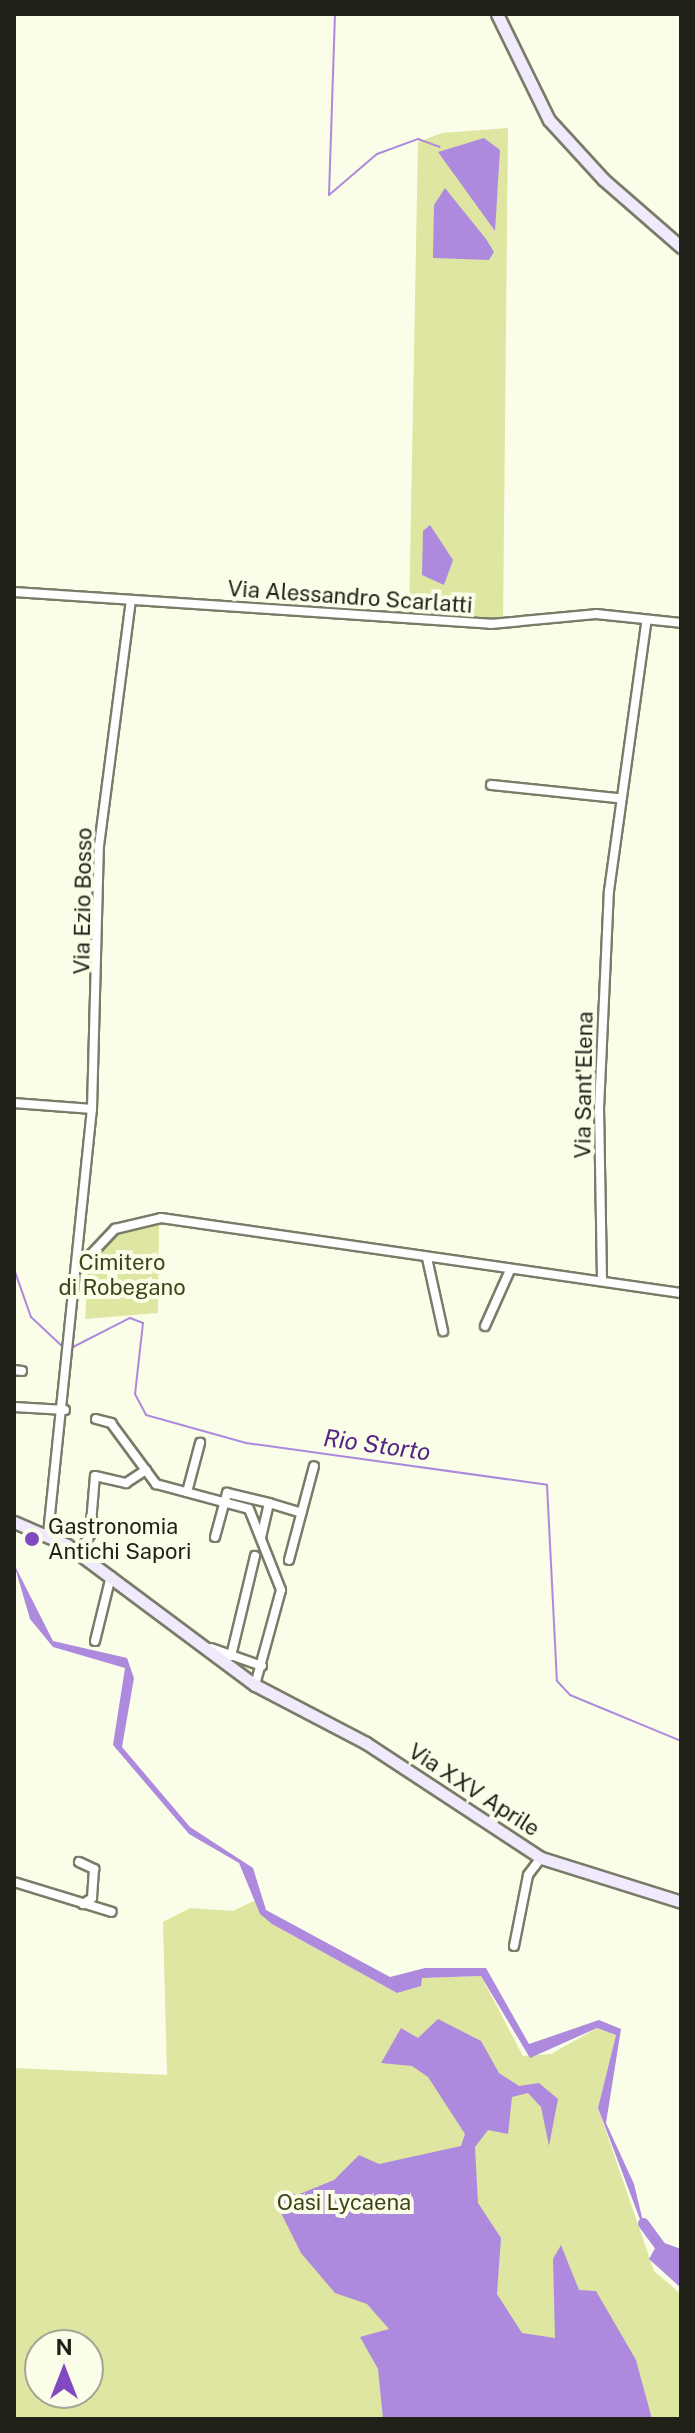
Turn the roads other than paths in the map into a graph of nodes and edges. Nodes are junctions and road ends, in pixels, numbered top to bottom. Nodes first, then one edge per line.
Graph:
1 (497, 14) edge
2 (681, 247) edge
3 (14, 592) edge
4 (131, 600) junction
5 (681, 623) edge
6 (646, 624) junction
7 (491, 785) dead end
8 (617, 798) junction
9 (14, 1103) edge
10 (92, 1109) junction
11 (427, 1258) junction
12 (77, 1269) junction
13 (510, 1270) junction
14 (602, 1279) junction
15 (681, 1293) edge
16 (485, 1326) dead end
17 (443, 1331) dead end
18 (14, 1407) edge
19 (65, 1410) junction
20 (96, 1419) dead end
21 (200, 1443) dead end
22 (314, 1466) dead end
23 (146, 1470) junction
24 (187, 1492) junction
25 (224, 1500) junction
26 (269, 1503) junction
27 (301, 1513) junction
28 (14, 1522) edge
29 (48, 1534) junction
30 (215, 1537) dead end
31 (261, 1539) junction
32 (79, 1553) junction
33 (255, 1556) dead end
34 (289, 1560) dead end
35 (111, 1575) junction
36 (95, 1641) dead end
37 (207, 1647) junction
38 (231, 1656) junction
39 (262, 1666) junction
40 (255, 1685) junction
41 (541, 1858) junction
42 (79, 1862) dead end
43 (14, 1882) edge
44 (681, 1902) edge
45 (83, 1904) junction
46 (112, 1912) dead end
47 (514, 1946) dead end

1 - 2 main road
3 - 4 street, Via Alessandro Scarlatti
4 - 6 street, Via Alessandro Scarlatti
4 - 10 street, Via Ezio Bosso
5 - 6 street, Via Alessandro Scarlatti
6 - 8 street, Via Sant'Elena
7 - 8 street
8 - 14 street, Via Sant'Elena
9 - 10 street
10 - 12 street, Via Ezio Bosso
11 - 12 street
11 - 13 street
11 - 17 street
12 - 19 street, Via Ezio Bosso
13 - 14 street
13 - 16 street
14 - 15 street
18 - 19 street
19 - 29 street
20 - 23 street
21 - 24 street
22 - 27 street
23 - 24 street
23 - 32 street
24 - 25 street
25 - 26 street
25 - 30 street
25 - 31 street
26 - 27 street
26 - 31 street
27 - 34 street
28 - 29 main road, Via XXV Aprile
29 - 32 main road, Via XXV Aprile
31 - 39 street
32 - 35 main road, Via XXV Aprile
33 - 38 street
35 - 36 street
35 - 37 main road, Via XXV Aprile
37 - 38 street
37 - 40 main road, Via XXV Aprile
38 - 39 street
39 - 40 street
40 - 41 main road, Via XXV Aprile
41 - 44 main road, Via XXV Aprile
41 - 47 street
42 - 45 street
43 - 45 street
45 - 46 street

